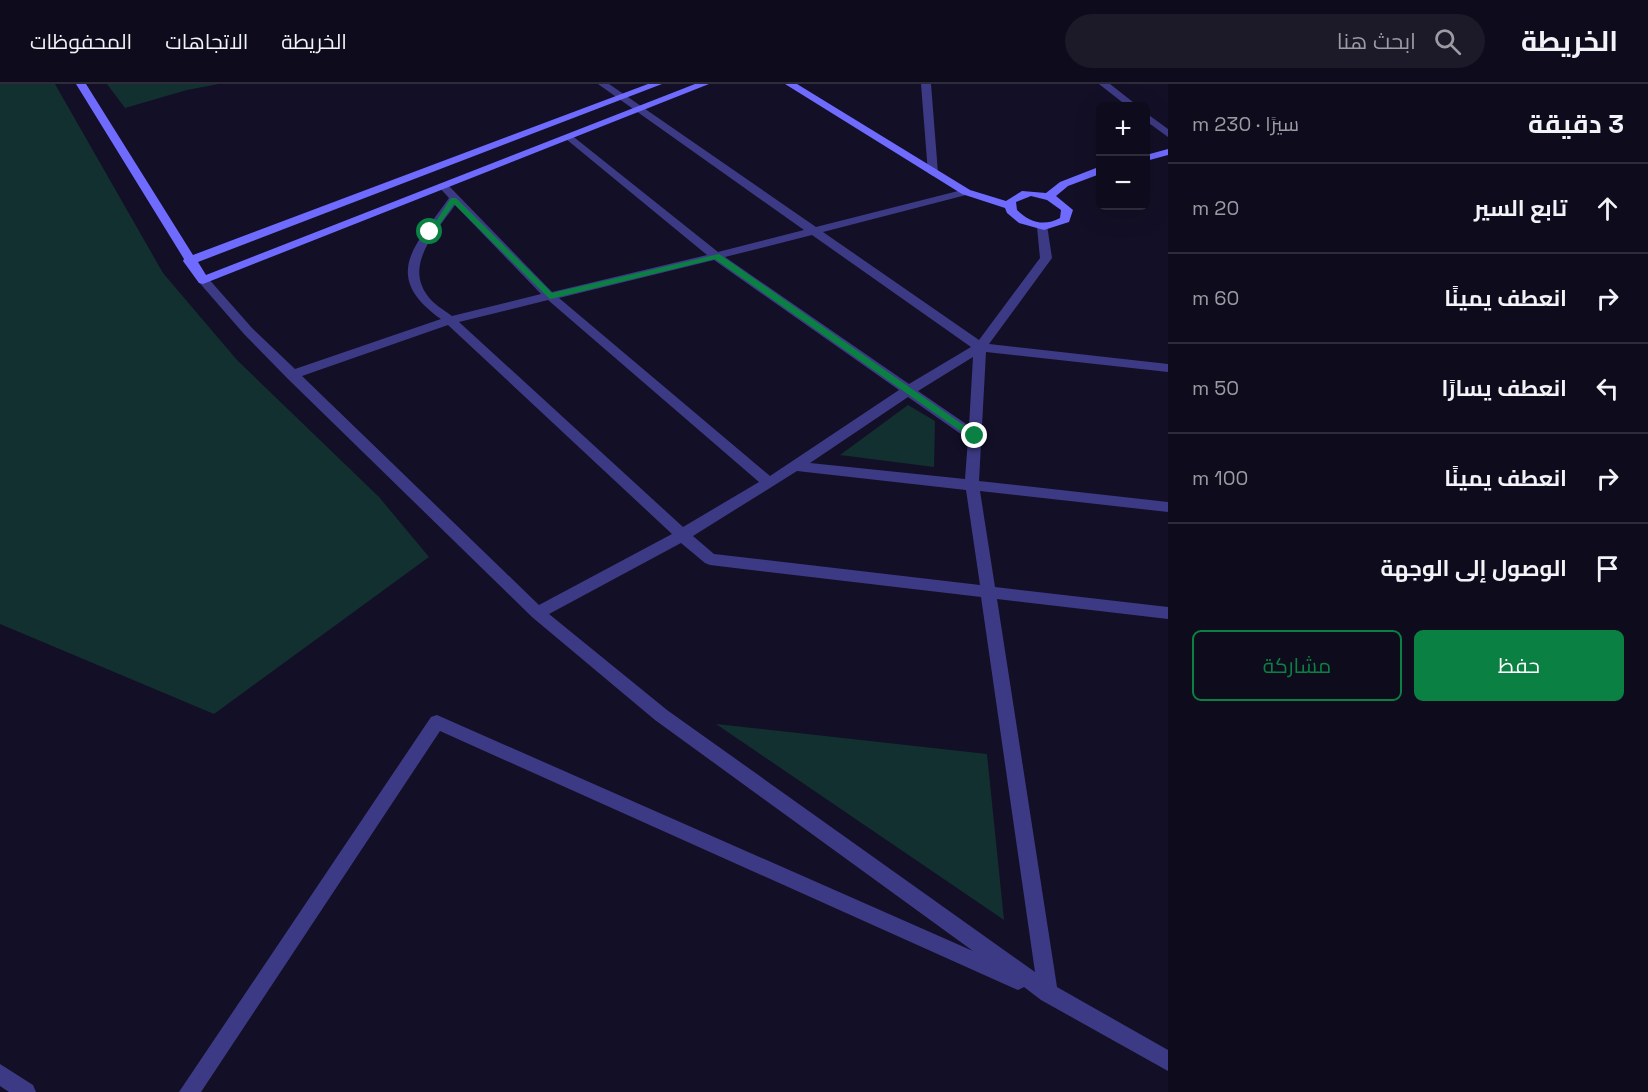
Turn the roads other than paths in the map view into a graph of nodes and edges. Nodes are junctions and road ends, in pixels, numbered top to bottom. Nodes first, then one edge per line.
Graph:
1 (81, 84) edge
2 (603, 84) edge
3 (657, 84) edge
4 (704, 84) edge
5 (790, 84) edge
6 (926, 84) edge
7 (1104, 84) edge
8 (623, 97) junction
9 (1128, 102) edge
10 (640, 109) junction
11 (1150, 119) edge
12 (1168, 134) edge
13 (570, 136) junction
14 (1168, 153) edge
15 (1150, 157) edge
16 (1096, 172) edge
17 (933, 173) junction
18 (442, 186) junction
19 (966, 192) junction
20 (1049, 196) junction
21 (454, 200) junction
22 (1010, 206) junction
23 (1043, 226) junction
24 (814, 230) junction
25 (716, 256) junction
26 (189, 261) junction
27 (203, 280) junction
28 (550, 296) junction
29 (450, 320) junction
30 (980, 347) junction
31 (1168, 368) edge
32 (292, 375) junction
33 (908, 391) junction
34 (975, 436) junction
35 (796, 466) junction
36 (769, 483) junction
37 (972, 484) junction
38 (1168, 507) edge
39 (682, 535) junction
40 (986, 592) junction
41 (537, 613) junction
42 (1168, 613) edge
43 (1048, 993) junction
44 (1168, 1061) edge
45 (0, 1074) edge
46 (26, 1092) edge
47 (189, 1092) edge

1 - 26 street
2 - 8 street
3 - 8 street
4 - 10 street
5 - 17 street
6 - 17 street
7 - 9 street
8 - 10 street
8 - 26 street
10 - 13 street
10 - 24 street
11 - 12 street
13 - 18 street
13 - 25 street
14 - 15 street
16 - 20 street
17 - 19 street
18 - 21 street
18 - 27 street
19 - 22 street
19 - 24 street
20 - 22 street
20 - 23 street
21 - 28 street
21 - 29 street
22 - 23 street
23 - 30 street
24 - 25 street
24 - 30 street
25 - 28 street
25 - 33 street
26 - 27 street
27 - 32 street
28 - 29 street
28 - 36 street
29 - 32 street
29 - 39 street
30 - 31 street
30 - 33 street
30 - 34 street
32 - 41 street
33 - 34 street
33 - 35 street
34 - 37 street
35 - 36 street
35 - 37 street
36 - 39 street
37 - 38 street
37 - 40 street
39 - 40 street
39 - 41 street
40 - 42 street
40 - 43 street
41 - 43 street
43 - 44 street
43 - 47 street
45 - 46 street

